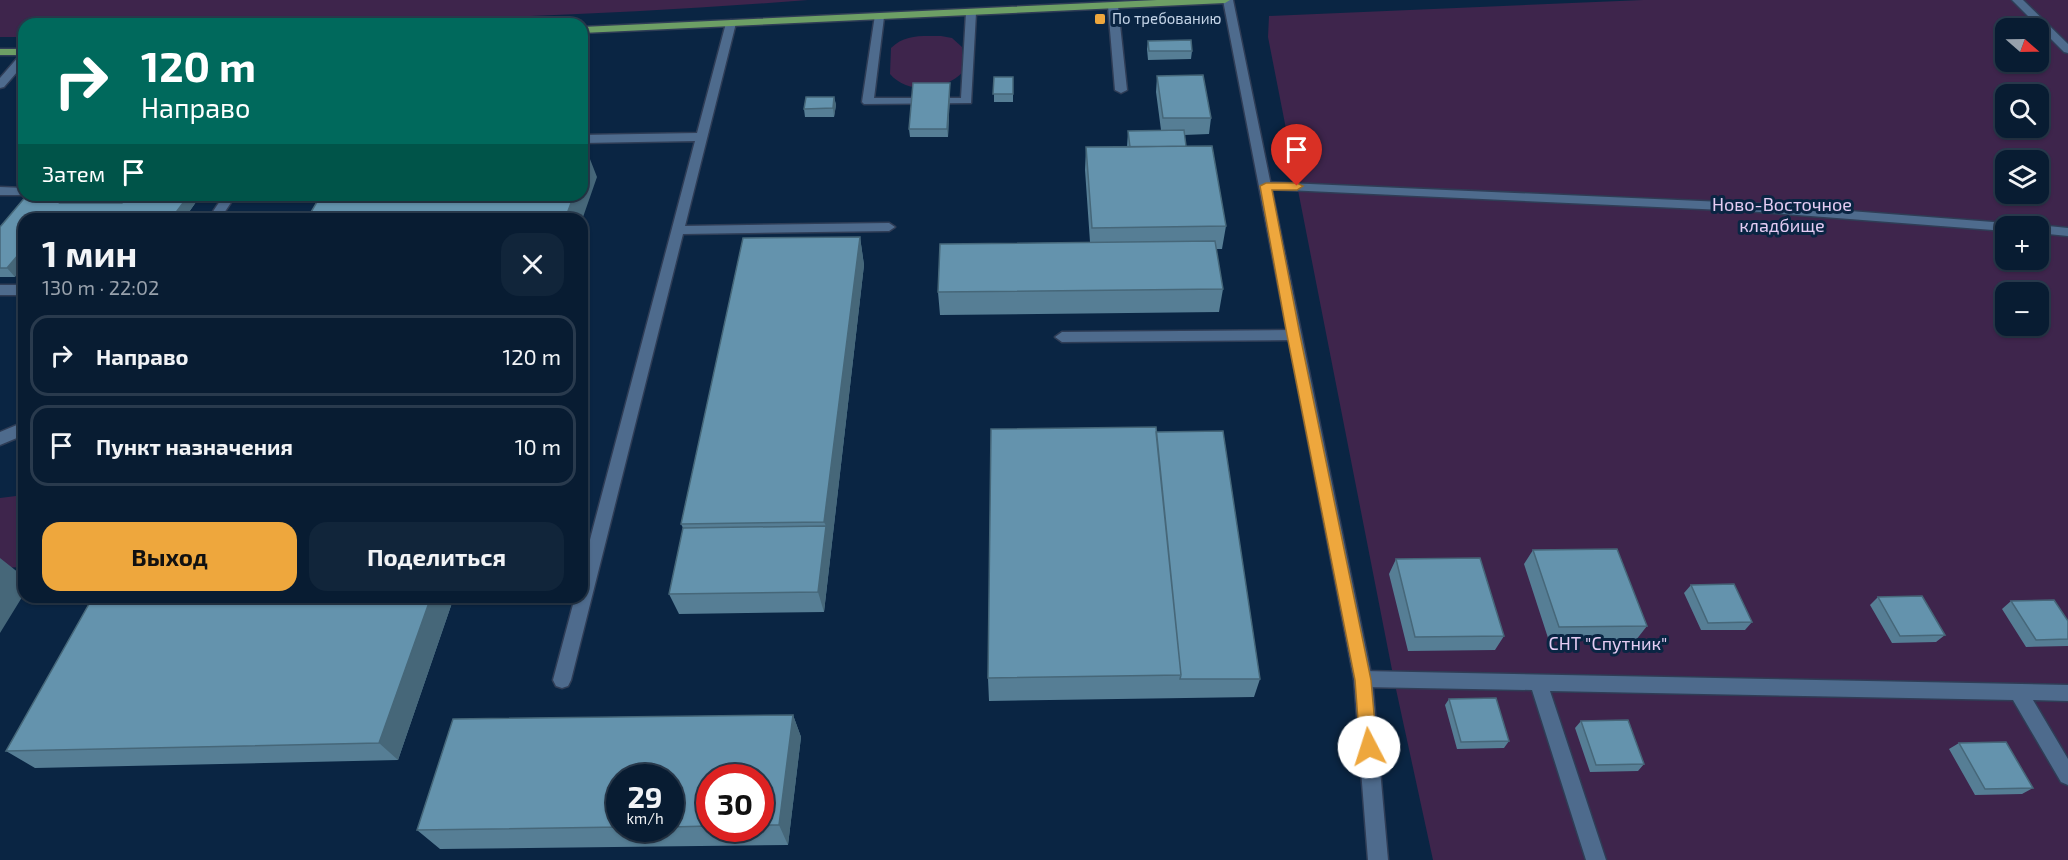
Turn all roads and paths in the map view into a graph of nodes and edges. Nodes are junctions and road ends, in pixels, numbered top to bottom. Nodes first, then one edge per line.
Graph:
1 (1226, 0) edge
2 (2017, 0) edge
3 (1113, 6) junction
4 (971, 13) junction
5 (879, 17) junction
6 (731, 23) junction
7 (588, 30) edge
8 (2068, 50) edge
9 (0, 52) edge
10 (18, 54) edge
11 (18, 62) edge
12 (0, 85) edge
13 (1121, 90) dead end
14 (702, 137) junction
15 (588, 139) edge
16 (1266, 186) junction
17 (0, 191) edge
18 (18, 192) edge
19 (1995, 226) edge
20 (889, 227) dead end
21 (678, 230) junction
22 (2049, 230) edge
23 (2068, 231) edge
24 (0, 290) edge
25 (18, 290) edge
26 (1293, 335) junction
27 (1062, 337) dead end
28 (18, 431) edge
29 (0, 439) edge
30 (588, 579) edge
31 (582, 603) edge
32 (562, 680) dead end
33 (1363, 680) junction
34 (1539, 685) junction
35 (2019, 693) junction
36 (2068, 693) edge
37 (2068, 776) edge
38 (1378, 860) edge
39 (1596, 860) edge

1 - 3 main road
1 - 16 street
2 - 8 street
3 - 4 main road
3 - 13 street
4 - 5 main road
4 - 5 street
5 - 6 main road
6 - 7 main road
6 - 14 street
9 - 10 main road
11 - 12 street
14 - 15 street
14 - 21 street
16 - 19 street
16 - 26 street
17 - 18 street
20 - 21 street
21 - 30 street
22 - 23 street
24 - 25 street
26 - 27 street
26 - 33 street
28 - 29 street
31 - 32 street
33 - 34 street
33 - 38 street
34 - 35 street
34 - 39 street
35 - 36 street
35 - 37 street

